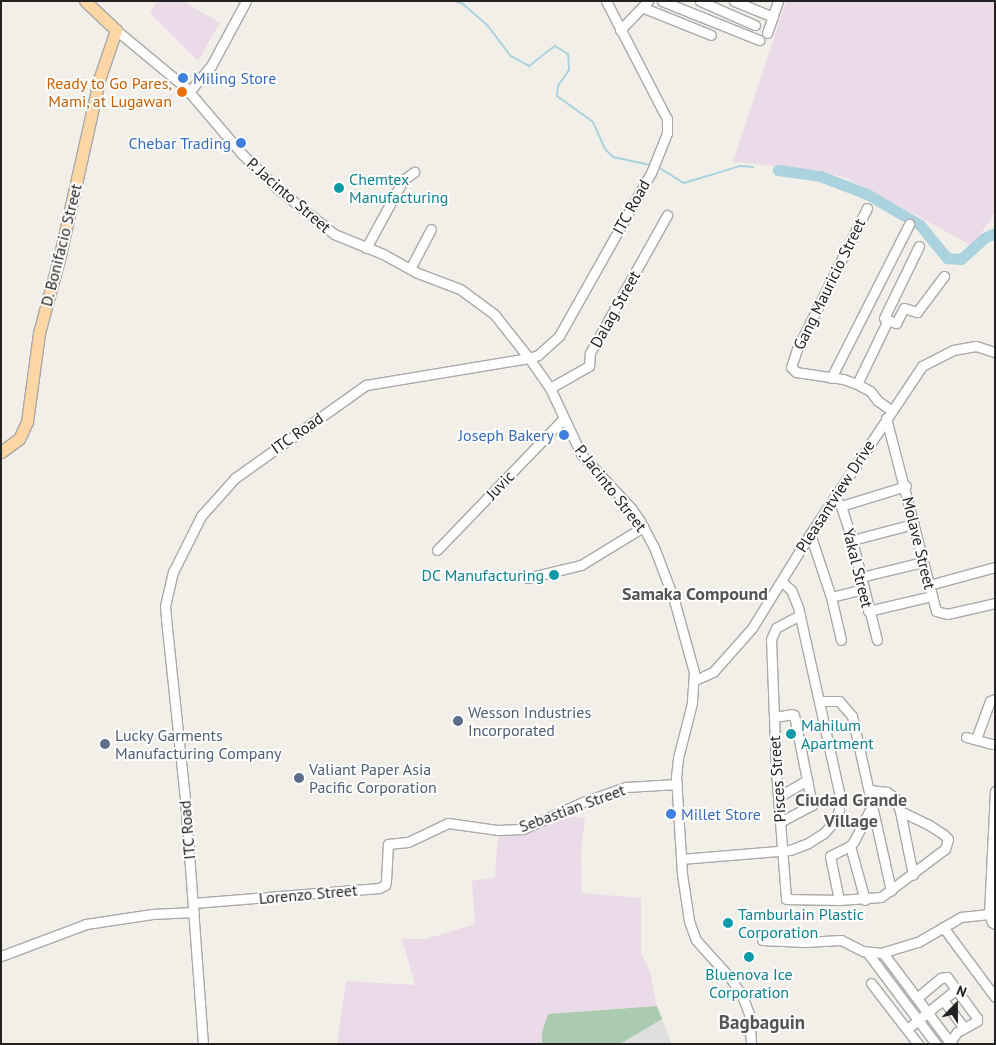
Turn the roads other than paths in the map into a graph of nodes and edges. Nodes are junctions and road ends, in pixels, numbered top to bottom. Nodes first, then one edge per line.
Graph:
1 (85, 1) edge
2 (246, 1) edge
3 (606, 1) edge
4 (662, 1) edge
5 (695, 1) edge
6 (700, 1) edge
7 (729, 1) edge
8 (734, 1) edge
9 (776, 2) edge
10 (646, 4) edge
11 (725, 12) junction
12 (691, 13) junction
13 (773, 17) junction
14 (721, 25) junction
15 (755, 25) dead end
16 (116, 30) junction
17 (620, 30) junction
18 (767, 33) dead end
19 (711, 35) dead end
20 (759, 40) dead end
21 (189, 92) junction
22 (414, 172) dead end
23 (867, 208) dead end
24 (667, 215) dead end
25 (909, 224) dead end
26 (430, 229) dead end
27 (919, 246) dead end
28 (366, 248) junction
29 (410, 269) junction
30 (944, 276) dead end
31 (888, 320) junction
32 (995, 352) edge
33 (530, 358) junction
34 (831, 378) junction
35 (858, 384) junction
36 (550, 388) junction
37 (891, 410) junction
38 (886, 418) junction
39 (563, 419) junction
40 (1, 452) edge
41 (906, 486) junction
42 (835, 498) junction
43 (841, 506) junction
44 (914, 524) junction
45 (643, 527) junction
46 (810, 534) junction
47 (852, 540) junction
48 (436, 550) dead end
49 (923, 562) junction
50 (995, 567) edge
51 (861, 577) junction
52 (527, 578) dead end
53 (782, 582) junction
54 (929, 585) junction
55 (863, 590) junction
56 (932, 596) junction
57 (831, 597) junction
58 (994, 605) edge
59 (868, 611) junction
60 (800, 616) junction
61 (841, 640) dead end
62 (877, 640) dead end
63 (695, 680) junction
64 (995, 699) edge
65 (820, 701) junction
66 (774, 716) junction
67 (966, 737) dead end
68 (976, 740) junction
69 (992, 744) dead end
70 (807, 780) junction
71 (676, 784) junction
72 (869, 790) junction
73 (995, 791) edge
74 (778, 797) junction
75 (872, 806) junction
76 (900, 811) junction
77 (780, 822) junction
78 (850, 846) junction
79 (386, 847) joint
80 (782, 851) junction
81 (681, 859) junction
82 (913, 875) junction
83 (891, 891) junction
84 (839, 900) junction
85 (865, 900) junction
86 (193, 907) junction
87 (989, 914) junction
88 (995, 924) edge
89 (943, 927) junction
90 (762, 940) dead end
91 (867, 952) junction
92 (883, 953) junction
93 (1, 956) edge
94 (871, 983) dead end
95 (955, 990) junction
96 (918, 997) junction
97 (995, 997) edge
98 (943, 1000) junction
99 (928, 1012) junction
100 (918, 1020) junction
101 (963, 1027) junction
102 (907, 1029) junction
103 (950, 1043) edge
104 (203, 1044) edge
105 (751, 1044) edge
106 (918, 1044) edge
107 (936, 1044) edge

1 - 16 main road
2 - 21 street
3 - 17 street, ITC Road
4 - 12 street
5 - 12 street
6 - 11 street
7 - 11 street
8 - 13 street
9 - 13 street
10 - 17 street
10 - 19 street
11 - 14 street
11 - 15 street
12 - 14 street
13 - 18 street
14 - 20 street
16 - 21 street, P. Jacinto Street
16 - 40 main road, D. Bonifacio Street
17 - 33 street, ITC Road
21 - 28 street, P. Jacinto Street
22 - 28 street
23 - 34 street, Gang Mauricio Street
24 - 36 street, Dalag Street
25 - 34 street
26 - 29 street
27 - 31 street
28 - 29 street, P. Jacinto Street
29 - 33 street, P. Jacinto Street
30 - 31 street
31 - 35 street
32 - 37 street, Pleasantview Drive
33 - 36 street, P. Jacinto Street
33 - 86 street, ITC Road
34 - 35 street, Gang Mauricio Street
35 - 37 street, Gang Mauricio Street
36 - 39 street, P. Jacinto Street
37 - 38 street, Pleasantview Drive
38 - 41 street, Molave Street
38 - 42 street, Pleasantview Drive
39 - 45 street, P. Jacinto Street
39 - 48 street, Juvic
41 - 43 street
41 - 44 street, Molave Street
42 - 43 street, Yakal Street
42 - 46 street, Pleasantview Drive
43 - 47 street, Yakal Street
44 - 47 street
44 - 49 street, Molave Street
45 - 52 street
45 - 63 street, P. Jacinto Street
46 - 53 street, Pleasantview Drive
46 - 57 street
47 - 51 street, Yakal Street
49 - 51 street
49 - 54 street, Molave Street
50 - 54 street
51 - 55 street, Yakal Street
53 - 60 street
53 - 63 street, Pleasantview Drive
54 - 56 street, Molave Street
55 - 57 street
55 - 59 street, Yakal Street
56 - 58 street, Molave Street
56 - 59 street
57 - 61 street
59 - 62 street, Yakal Street
60 - 65 street
60 - 66 street, Pisces Street
63 - 71 street, P. Jacinto Street
64 - 68 street
65 - 72 street
65 - 80 street
66 - 70 street
66 - 74 street, Pisces Street
67 - 68 street
68 - 69 street
70 - 74 street
70 - 77 street
71 - 79 street, Sebastian Street
71 - 81 street, P. Jacinto Street
72 - 75 street
72 - 76 street
73 - 87 street
74 - 77 street, Pisces Street
75 - 78 street
75 - 83 street
76 - 82 street
76 - 82 street
77 - 80 street, Pisces Street
78 - 84 street
78 - 85 street
79 - 86 street, Lorenzo Street
80 - 81 street
80 - 84 street, Pisces Street
81 - 105 street, P. Jacinto Street
82 - 83 street
83 - 85 street
84 - 85 street
86 - 93 street, Lorenzo Street
86 - 104 street, ITC Road
87 - 88 street
87 - 89 street
89 - 92 street
89 - 97 street
90 - 91 street
91 - 92 street
91 - 100 street
92 - 96 street
94 - 102 street
95 - 96 street
95 - 98 street
95 - 101 street
96 - 99 street
98 - 99 street
98 - 101 street
99 - 100 street
99 - 103 street
100 - 102 street
100 - 107 street
101 - 103 street
102 - 106 street

